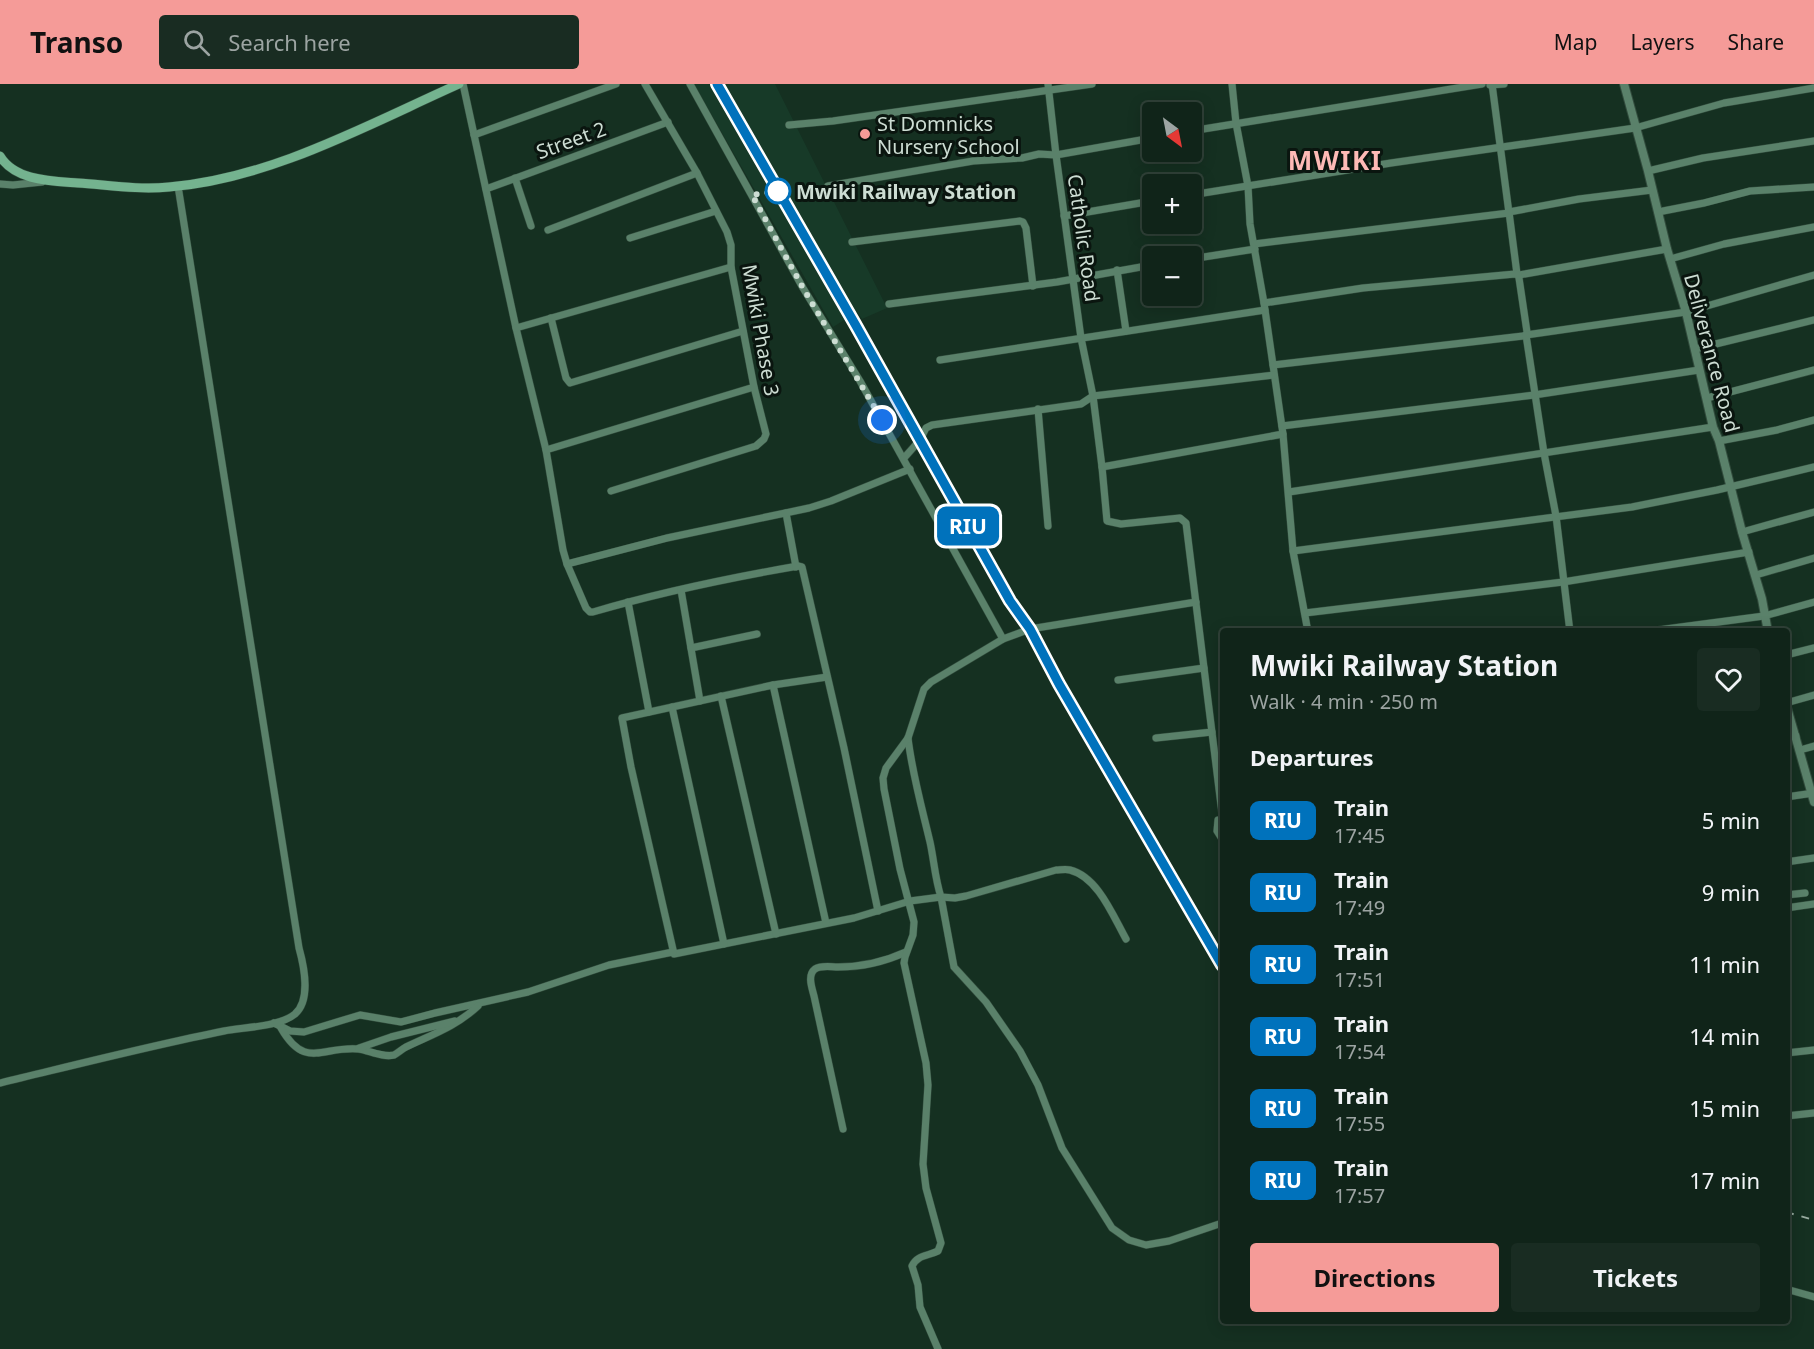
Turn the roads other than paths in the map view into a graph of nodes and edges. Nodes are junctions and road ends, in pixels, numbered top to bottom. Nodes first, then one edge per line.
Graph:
1 (461, 84) edge
2 (616, 84) edge
3 (645, 84) edge
4 (690, 84) edge
5 (1092, 84) edge
6 (1232, 84) edge
7 (1482, 84) edge
8 (1491, 84) edge
9 (1504, 84) edge
10 (1624, 84) edge
11 (1049, 87) edge
12 (1814, 88) edge
13 (668, 122) junction
14 (1236, 123) junction
15 (789, 125) dead end
16 (1635, 128) junction
17 (1202, 129) edge
18 (474, 135) junction
19 (1142, 140) edge
20 (1814, 141) edge
21 (1501, 148) junction
22 (1056, 154) junction
23 (2, 159) edge
24 (1648, 171) junction
25 (698, 173) junction
26 (515, 178) junction
27 (50, 181) junction
28 (0, 184) edge
29 (178, 186) junction
30 (828, 186) dead end
31 (1248, 186) junction
32 (1814, 187) edge
33 (486, 189) junction
34 (1652, 190) junction
35 (1202, 193) edge
36 (1142, 203) edge
37 (716, 211) junction
38 (1658, 212) junction
39 (1509, 213) junction
40 (1064, 216) junction
41 (531, 226) dead end
42 (1814, 226) edge
43 (548, 230) dead end
44 (630, 238) dead end
45 (852, 242) dead end
46 (1255, 246) junction
47 (1669, 254) junction
48 (1202, 257) edge
49 (1142, 266) edge
50 (731, 267) junction
51 (1117, 270) junction
52 (1518, 275) junction
53 (1814, 275) edge
54 (1073, 278) junction
55 (1033, 286) junction
56 (889, 304) dead end
57 (1265, 306) junction
58 (1686, 312) junction
59 (551, 318) junction
60 (1814, 320) edge
61 (516, 328) junction
62 (743, 331) junction
63 (1126, 331) junction
64 (1526, 335) junction
65 (1081, 339) junction
66 (1695, 349) junction
67 (940, 360) dead end
68 (1273, 365) junction
69 (1699, 370) junction
70 (1814, 370) edge
71 (1274, 375) junction
72 (754, 387) junction
73 (1534, 395) junction
74 (1093, 396) junction
75 (1707, 398) junction
76 (1038, 409) junction
77 (1814, 420) edge
78 (1282, 426) junction
79 (1713, 427) junction
80 (1283, 434) junction
81 (1719, 441) junction
82 (546, 450) junction
83 (1544, 453) junction
84 (904, 458) junction
85 (1102, 467) junction
86 (1814, 467) edge
87 (910, 469) junction
88 (1730, 487) junction
89 (611, 490) dead end
90 (1289, 492) junction
91 (1814, 512) edge
92 (786, 513) junction
93 (1556, 516) junction
94 (1048, 526) dead end
95 (1742, 532) junction
96 (1293, 550) junction
97 (1749, 552) junction
98 (1814, 558) edge
99 (567, 564) junction
100 (796, 567) junction
101 (1756, 575) junction
102 (1563, 582) junction
103 (681, 590) junction
104 (628, 602) junction
105 (1196, 602) junction
106 (1814, 602) edge
107 (1305, 613) junction
108 (1764, 616) junction
109 (1307, 628) edge
110 (1569, 628) edge
111 (1673, 628) edge
112 (1767, 628) edge
113 (757, 634) dead end
114 (1003, 639) junction
115 (691, 648) junction
116 (1814, 648) edge
117 (1790, 654) edge
118 (1204, 668) junction
119 (827, 677) junction
120 (1119, 680) dead end
121 (773, 685) junction
122 (1814, 695) edge
123 (721, 696) junction
124 (700, 701) junction
125 (1790, 703) edge
126 (672, 707) junction
127 (649, 712) junction
128 (1790, 717) edge
129 (1212, 732) junction
130 (1796, 736) junction
131 (1790, 737) edge
132 (908, 738) junction
133 (1156, 738) dead end
134 (1814, 746) edge
135 (1800, 750) junction
136 (1220, 787) edge
137 (1813, 796) edge
138 (1790, 798) edge
139 (1220, 820) edge
140 (1220, 835) edge
141 (1814, 858) edge
142 (1790, 861) edge
143 (1805, 893) dead end
144 (1790, 895) edge
145 (941, 897) junction
146 (910, 902) junction
147 (1814, 904) edge
148 (1790, 907) edge
149 (878, 911) junction
150 (826, 923) junction
151 (776, 934) junction
152 (1126, 939) dead end
153 (724, 944) junction
154 (673, 952) junction
155 (906, 952) junction
156 (479, 1004) junction
157 (463, 1019) junction
158 (277, 1024) junction
159 (356, 1048) junction
160 (1814, 1050) edge
161 (1790, 1053) edge
162 (0, 1083) edge
163 (1814, 1113) edge
164 (1790, 1116) edge
165 (843, 1130) dead end
166 (1220, 1224) edge
167 (1790, 1290) edge
168 (1814, 1298) edge
169 (938, 1349) edge

1 - 18 street
1 - 29 main road
2 - 18 street
3 - 13 street, Mwiki Phase 3
4 - 84 street
5 - 11 street
6 - 14 street
7 - 14 street
8 - 9 street
8 - 21 street
10 - 16 street, Deliverance Road
11 - 15 street
11 - 22 street, Catholic Road
12 - 16 street
13 - 25 street, Mwiki Phase 3
13 - 26 street, Street 2
14 - 17 street
14 - 31 street
16 - 21 street
16 - 24 street, Deliverance Road
18 - 33 street
19 - 22 street
20 - 24 street
21 - 31 street
21 - 39 street
22 - 30 street
22 - 40 street, Catholic Road
23 - 27 main road
24 - 34 street, Deliverance Road
25 - 37 street, Mwiki Phase 3
25 - 43 street
26 - 33 street, Street 2
26 - 41 street
27 - 28 street
27 - 29 main road
29 - 158 street
31 - 35 street
31 - 46 street
32 - 38 street
33 - 61 street
34 - 38 street, Deliverance Road
34 - 39 street
36 - 40 street
37 - 44 street
37 - 50 street, Mwiki Phase 3
38 - 47 street, Deliverance Road
39 - 46 street
39 - 52 street
40 - 54 street, Catholic Road
42 - 47 street
45 - 55 street
46 - 48 street
46 - 57 street
47 - 52 street
47 - 58 street, Deliverance Road
49 - 51 street
50 - 59 street
50 - 62 street, Mwiki Phase 3
51 - 54 street
51 - 63 street
52 - 57 street
52 - 64 street
53 - 58 street
54 - 55 street
54 - 65 street, Catholic Road
55 - 56 street
57 - 63 street
57 - 68 street
58 - 64 street
58 - 66 street, Deliverance Road
59 - 61 street
59 - 62 street
60 - 66 street
61 - 82 street
62 - 72 street, Mwiki Phase 3
63 - 65 street
64 - 68 street
64 - 73 street
65 - 67 street
65 - 74 street, Catholic Road
66 - 69 street, Deliverance Road
68 - 71 street
69 - 73 street
69 - 75 street, Deliverance Road
70 - 75 street
71 - 74 street
71 - 78 street
72 - 82 street
72 - 89 street, Mwiki Phase 3
73 - 78 street
73 - 83 street
74 - 76 street
74 - 85 street, Catholic Road
75 - 79 street, Deliverance Road
76 - 84 street
76 - 94 street
77 - 81 street
78 - 80 street
79 - 81 street, Deliverance Road
79 - 83 street
80 - 85 street
80 - 90 street
81 - 88 street, Deliverance Road
82 - 99 street
83 - 90 street
83 - 93 street
84 - 87 street
85 - 105 street, Catholic Road
86 - 88 street
87 - 92 street
87 - 114 street
88 - 93 street
88 - 95 street, Deliverance Road
90 - 96 street
91 - 95 street
92 - 99 street
92 - 100 street
93 - 96 street
93 - 102 street
95 - 97 street, Deliverance Road
96 - 107 street
97 - 101 street, Deliverance Road
97 - 102 street
98 - 101 street
99 - 104 street
100 - 103 street
100 - 119 street
101 - 108 street, Deliverance Road
102 - 107 street
102 - 110 street
103 - 104 street
103 - 115 street
104 - 127 street
105 - 114 street
105 - 118 street
106 - 108 street
107 - 109 street
108 - 111 street
108 - 112 street, Deliverance Road
113 - 115 street
114 - 132 street
115 - 124 street
116 - 117 street
118 - 120 street
118 - 129 street
119 - 121 street
119 - 149 street
121 - 123 street
121 - 150 street
122 - 125 street
123 - 124 street
123 - 151 street
124 - 126 street
126 - 127 street
126 - 153 street
127 - 154 street
128 - 130 street
129 - 133 street
129 - 136 street
130 - 131 street
130 - 135 street
132 - 145 street
132 - 146 street
134 - 135 street
135 - 137 street
137 - 138 street
139 - 140 street
141 - 142 street
143 - 144 street
145 - 146 street
145 - 152 street
145 - 166 street
146 - 149 street
146 - 155 street
147 - 148 street
149 - 150 street
150 - 151 street
151 - 153 street
153 - 154 street
154 - 156 street
155 - 165 street
155 - 169 street
156 - 157 street
156 - 158 street
157 - 159 street
157 - 159 street
158 - 159 street
158 - 162 street
160 - 161 street
163 - 164 street
167 - 168 street

